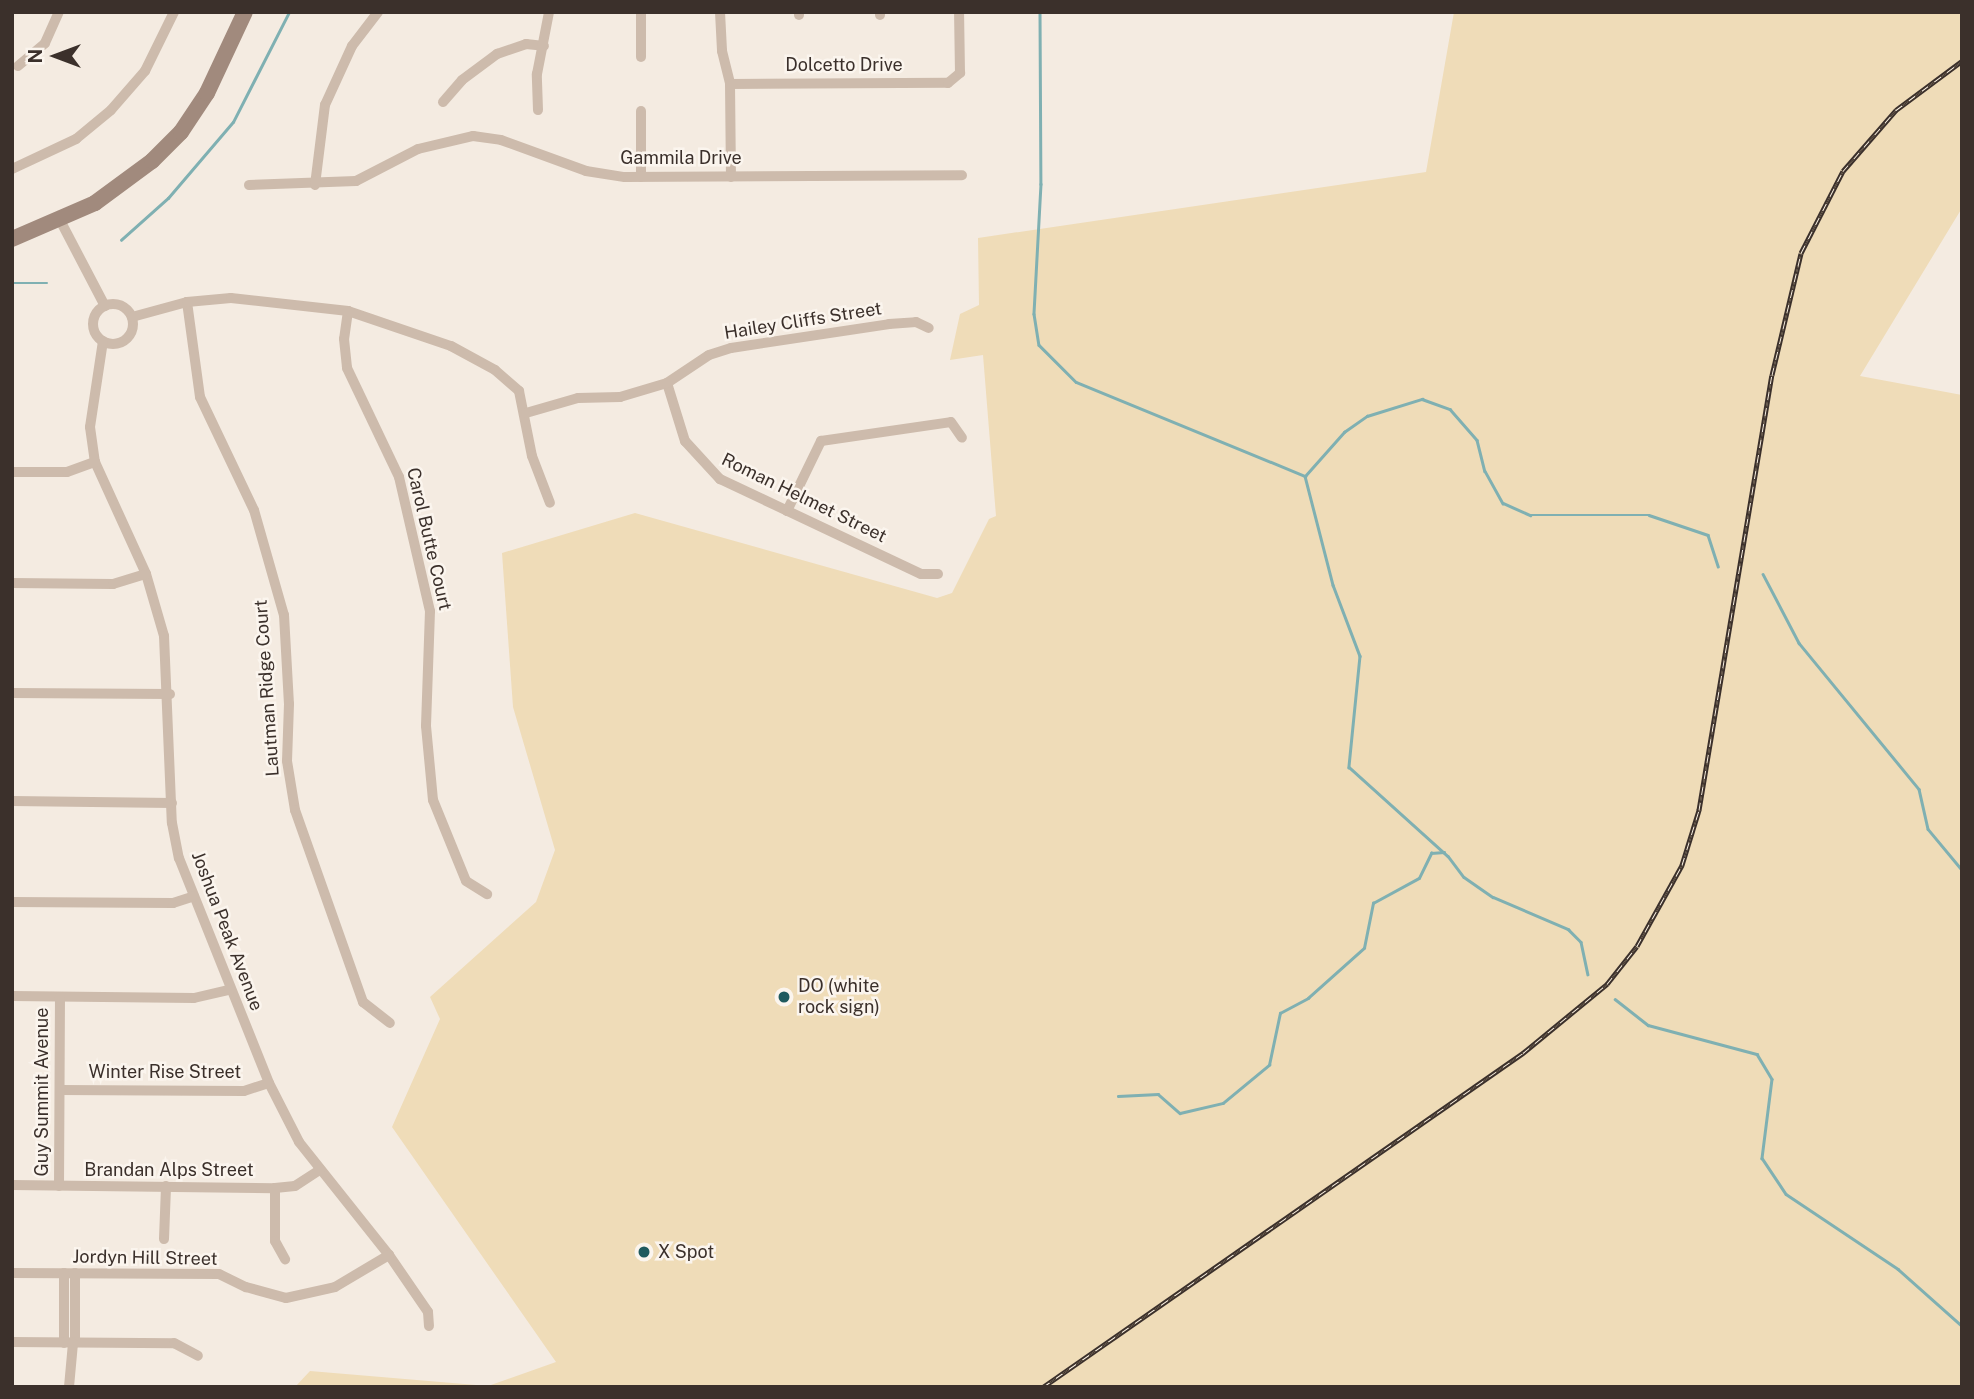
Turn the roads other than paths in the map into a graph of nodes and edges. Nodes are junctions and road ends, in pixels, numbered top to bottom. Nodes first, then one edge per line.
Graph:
1 (59, 12) edge
2 (174, 12) edge
3 (245, 12) edge
4 (378, 12) edge
5 (550, 12) edge
6 (641, 12) edge
7 (720, 12) edge
8 (959, 12) edge
9 (544, 46) junction
10 (641, 57) dead end
11 (18, 66) dead end
12 (730, 84) junction
13 (443, 102) dead end
14 (538, 110) dead end
15 (641, 111) dead end
16 (12, 169) edge
17 (962, 175) dead end
18 (641, 177) junction
19 (731, 177) junction
20 (249, 185) dead end
21 (315, 185) junction
22 (61, 222) junction
23 (12, 239) edge
24 (187, 302) junction
25 (105, 306) junction
26 (348, 311) junction
27 (132, 317) junction
28 (929, 328) dead end
29 (103, 341) junction
30 (667, 383) junction
31 (526, 413) junction
32 (962, 439) dead end
33 (95, 462) junction
34 (12, 472) edge
35 (551, 503) dead end
36 (787, 511) junction
37 (146, 574) junction
38 (938, 574) dead end
39 (12, 583) edge
40 (12, 693) edge
41 (170, 694) junction
42 (12, 801) edge
43 (172, 803) junction
44 (487, 894) dead end
45 (194, 896) junction
46 (12, 902) edge
47 (230, 990) junction
48 (12, 996) edge
49 (60, 997) junction
50 (390, 1023) dead end
51 (269, 1083) junction
52 (60, 1090) junction
53 (320, 1170) junction
54 (12, 1185) edge
55 (59, 1186) junction
56 (166, 1186) junction
57 (275, 1188) junction
58 (164, 1239) dead end
59 (389, 1255) junction
60 (285, 1259) dead end
61 (12, 1273) edge
62 (69, 1273) junction
63 (429, 1326) dead end
64 (12, 1342) edge
65 (71, 1343) junction
66 (198, 1356) dead end
67 (69, 1387) edge

1 - 11 street
2 - 16 street
3 - 22 street
4 - 21 street
5 - 9 street
6 - 10 street
7 - 12 street
8 - 12 street, Dolcetto Drive
9 - 13 street
9 - 14 street
12 - 19 street
15 - 18 street
17 - 19 street, Gammila Drive
18 - 19 street, Gammila Drive
18 - 21 street, Gammila Drive
20 - 21 street, Gammila Drive
22 - 23 street
22 - 25 street
24 - 26 street
24 - 27 street
24 - 50 street, Lautman Ridge Court
25 - 27 street
25 - 29 street
26 - 31 street
26 - 44 street, Carol Butte Court
27 - 29 street
28 - 30 street, Hailey Cliffs Street
29 - 33 street, Joshua Peak Avenue
30 - 31 street, Hailey Cliffs Street
30 - 36 street, Roman Helmet Street
31 - 35 street
32 - 36 street
33 - 34 street
33 - 37 street, Joshua Peak Avenue
36 - 38 street, Roman Helmet Street
37 - 39 street
37 - 41 street, Joshua Peak Avenue
40 - 41 street
41 - 43 street, Joshua Peak Avenue
42 - 43 street
43 - 45 street, Joshua Peak Avenue
45 - 46 street
45 - 47 street, Joshua Peak Avenue
47 - 49 street
47 - 51 street, Joshua Peak Avenue
48 - 49 street
49 - 52 street, Guy Summit Avenue
51 - 52 street, Winter Rise Street
51 - 53 street, Joshua Peak Avenue
52 - 55 street, Guy Summit Avenue
53 - 57 street, Brandan Alps Street
53 - 59 street, Joshua Peak Avenue
54 - 55 street, Brandan Alps Street
55 - 56 street, Brandan Alps Street
56 - 57 street, Brandan Alps Street
56 - 58 street
57 - 60 street
59 - 62 street, Jordyn Hill Street
59 - 63 street, Joshua Peak Avenue
61 - 62 street, Jordyn Hill Street
62 - 65 street
64 - 65 street
65 - 66 street
65 - 67 street

